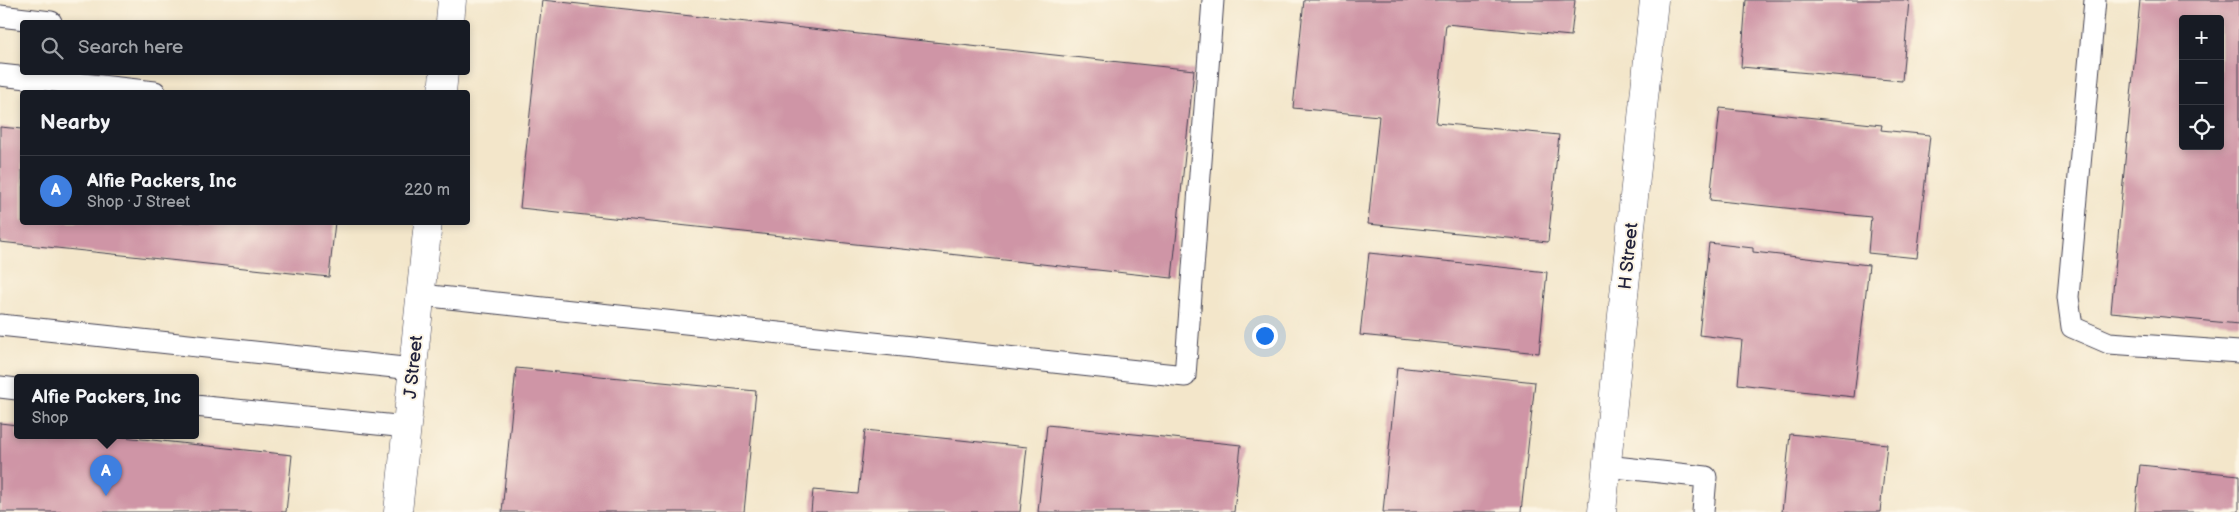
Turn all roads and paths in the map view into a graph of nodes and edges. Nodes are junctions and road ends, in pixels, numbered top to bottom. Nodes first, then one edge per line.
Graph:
1 (452, 0) edge
2 (1213, 0) edge
3 (1654, 0) edge
4 (2095, 0) edge
5 (0, 16) edge
6 (34, 20) edge
7 (450, 20) edge
8 (0, 75) edge
9 (444, 75) edge
10 (137, 90) edge
11 (442, 90) edge
12 (428, 225) edge
13 (421, 295) junction
14 (0, 325) edge
15 (2239, 352) edge
16 (413, 369) junction
17 (0, 387) edge
18 (14, 389) edge
19 (199, 406) edge
20 (407, 427) junction
21 (1606, 466) junction
22 (398, 512) edge
23 (1602, 512) edge
24 (1703, 512) edge

1 - 7 street
2 - 13 lane
3 - 21 street, H Street
4 - 15 lane
5 - 6 lane
8 - 10 lane
9 - 11 street
12 - 13 street, J Street
13 - 16 street, J Street
14 - 16 lane
16 - 20 street, J Street
17 - 18 lane
19 - 20 lane
20 - 22 street, J Street
21 - 23 street, H Street
21 - 24 lane

